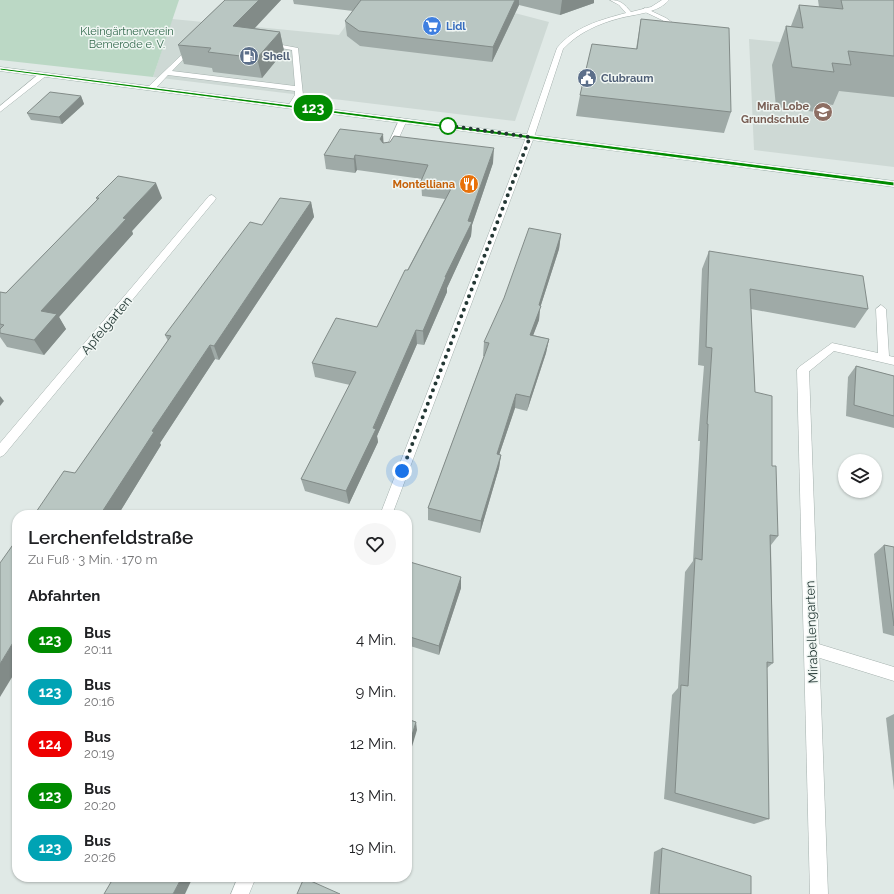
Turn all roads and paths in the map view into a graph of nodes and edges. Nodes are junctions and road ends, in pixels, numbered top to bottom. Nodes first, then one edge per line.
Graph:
1 (613, 0) edge
2 (666, 0) edge
3 (645, 10) junction
4 (630, 14) junction
5 (678, 29) edge
6 (199, 40) edge
7 (257, 43) edge
8 (0, 69) edge
9 (167, 73) junction
10 (44, 75) junction
11 (151, 88) junction
12 (298, 88) junction
13 (292, 106) junction
14 (0, 110) edge
15 (403, 120) junction
16 (530, 137) junction
17 (387, 154) edge
18 (894, 184) edge
19 (212, 198) dead end
20 (881, 309) dead end
21 (889, 360) edge
22 (0, 452) edge
23 (388, 510) edge
24 (812, 650) junction
25 (894, 674) edge
26 (245, 882) edge
27 (240, 894) edge
28 (819, 894) edge

1 - 4 street
2 - 3 street
3 - 4 street
3 - 5 street
4 - 16 street
6 - 9 street
7 - 12 street
8 - 10 street
9 - 11 street
9 - 12 street
10 - 11 street
10 - 14 street
11 - 13 street
12 - 13 street
13 - 15 street
15 - 16 street
15 - 17 street
16 - 18 street
16 - 23 street
19 - 22 street, Apfelgarten
20 - 21 street
21 - 24 street, Mirabellengarten
24 - 25 street
24 - 28 street, Mirabellengarten
26 - 27 street

